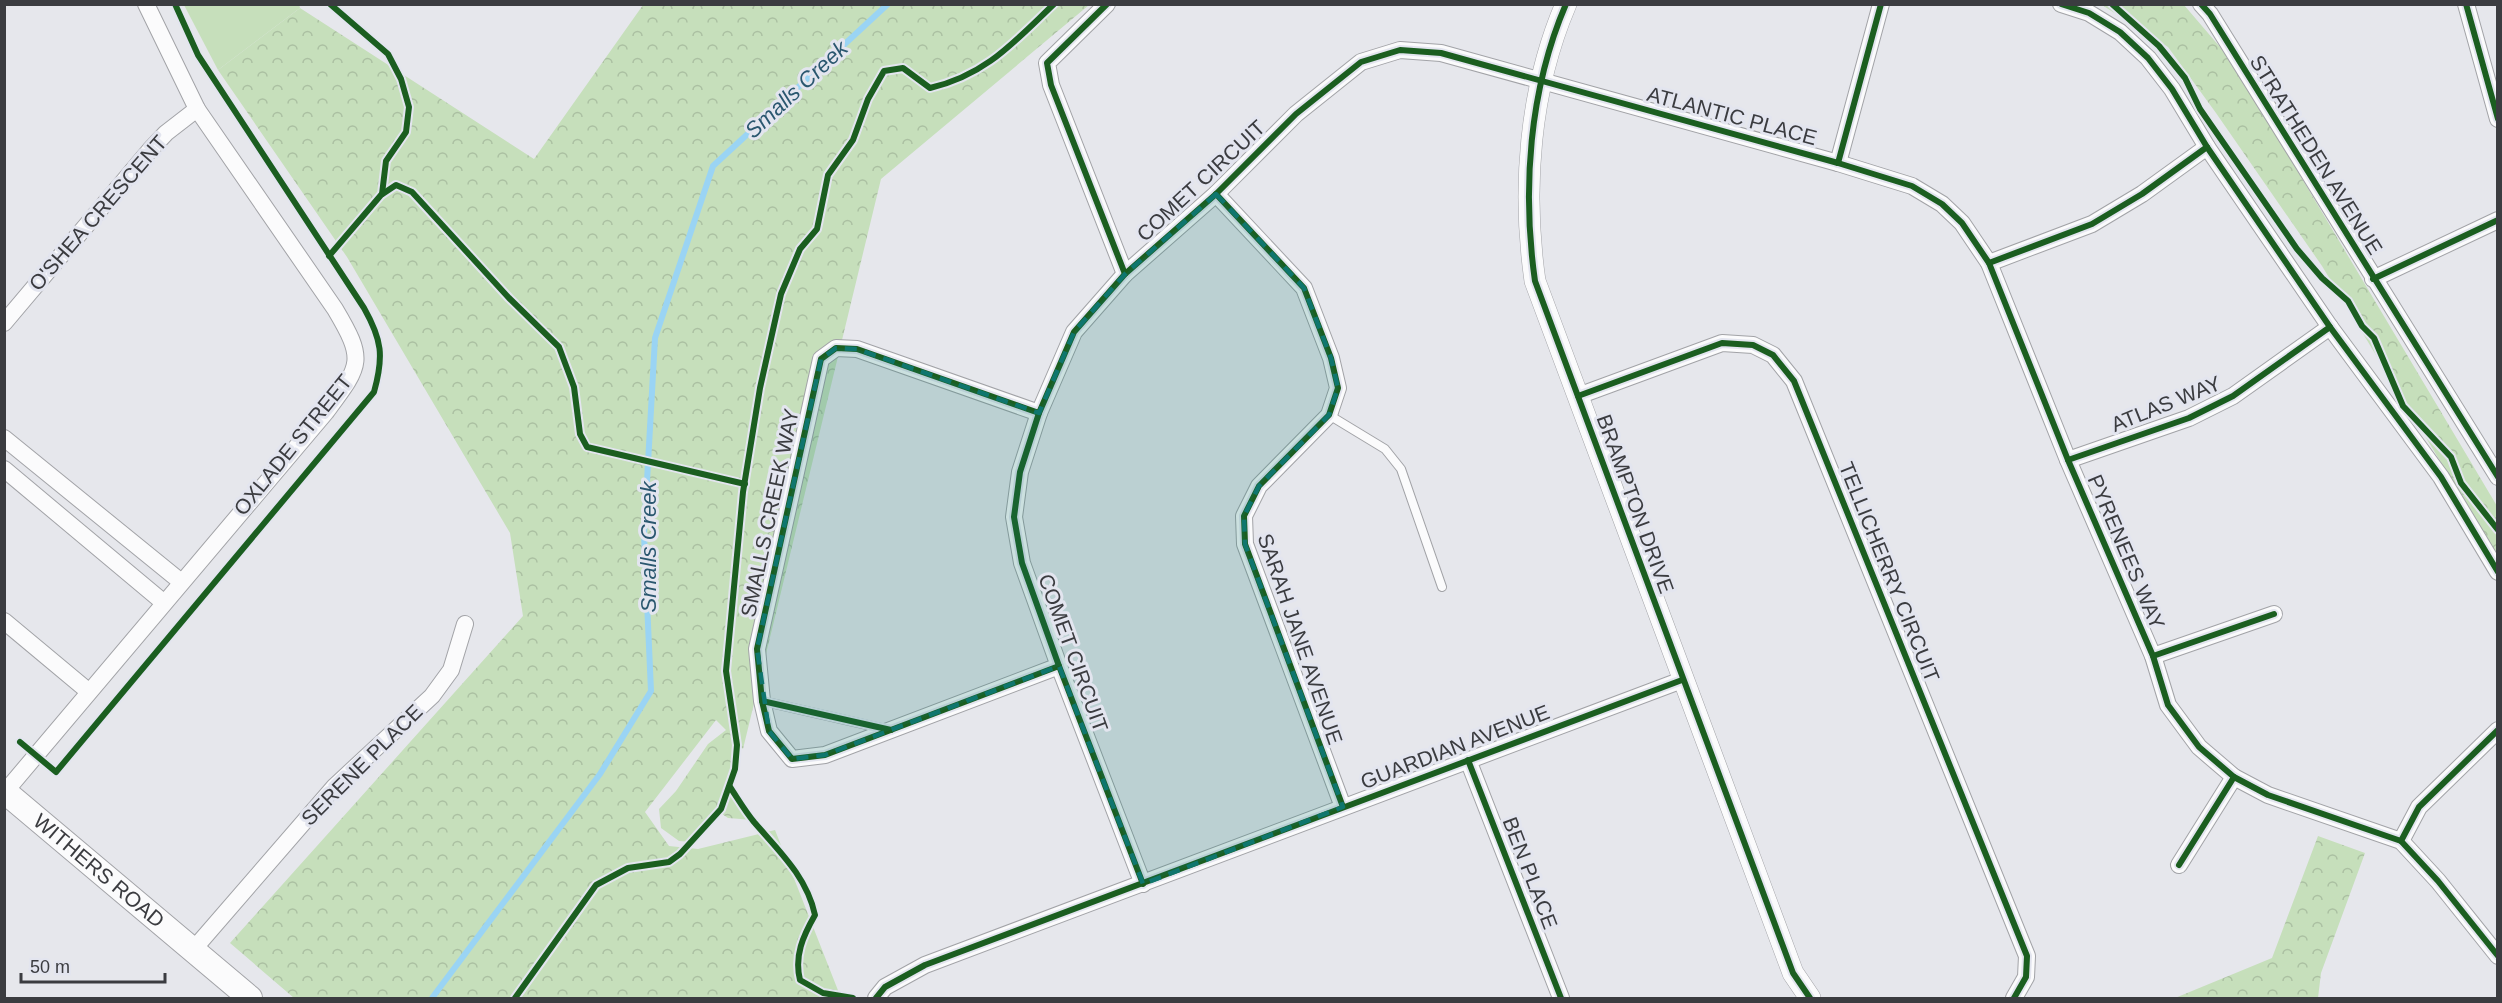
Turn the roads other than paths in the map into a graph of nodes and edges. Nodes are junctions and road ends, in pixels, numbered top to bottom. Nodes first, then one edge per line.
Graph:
1 (146, 4) edge
2 (1107, 4) edge
3 (1566, 4) edge
4 (1881, 4) edge
5 (2061, 4) edge
6 (2201, 4) edge
7 (2466, 4) edge
8 (1542, 82) junction
9 (197, 109) junction
10 (2498, 119) edge
11 (2206, 147) junction
12 (1838, 163) junction
13 (1216, 194) junction
14 (2498, 220) edge
15 (1989, 263) junction
16 (1125, 274) junction
17 (2373, 279) junction
18 (4, 323) edge
19 (2330, 327) junction
20 (1578, 396) junction
21 (1039, 412) junction
22 (1329, 415) junction
23 (4, 438) edge
24 (2068, 460) junction
25 (4, 469) edge
26 (2498, 477) edge
27 (2498, 572) edge
28 (180, 581) junction
29 (1442, 587) dead end
30 (163, 602) junction
31 (2274, 614) dead end
32 (4, 621) edge
33 (465, 624) dead end
34 (2153, 656) junction
35 (1059, 666) junction
36 (1682, 680) junction
37 (88, 692) junction
38 (762, 701) junction
39 (891, 730) junction
40 (2498, 730) edge
41 (1468, 760) junction
42 (2234, 777) junction
43 (5, 792) edge
44 (1343, 807) junction
45 (2401, 841) junction
46 (2179, 865) dead end
47 (1143, 884) junction
48 (193, 950) junction
49 (2498, 956) edge
50 (250, 999) edge
51 (876, 999) edge
52 (1561, 999) edge
53 (1810, 999) edge
54 (2014, 999) edge

1 - 9 street, OXLADE STREET
2 - 16 street
3 - 8 street, BRAMPTON DRIVE
4 - 12 street
5 - 11 street
6 - 17 street, STRATHEDEN AVENUE
7 - 10 street
8 - 12 street, ATLANTIC PLACE
8 - 13 street, COMET CIRCUIT
8 - 20 street, BRAMPTON DRIVE
9 - 18 street, O'SHEA CRESCENT
9 - 28 street, OXLADE STREET
11 - 15 street
11 - 19 street
12 - 15 street, ATLANTIC PLACE
13 - 16 street, COMET CIRCUIT
13 - 22 street, SARAH JANE AVENUE
14 - 17 street
15 - 24 street, ATLANTIC PLACE
16 - 21 street, COMET CIRCUIT
17 - 26 street, STRATHEDEN AVENUE
19 - 24 street, ATLAS WAY
19 - 27 street
20 - 36 street, BRAMPTON DRIVE
20 - 54 street, TELLICHERRY CIRCUIT
21 - 35 street, COMET CIRCUIT
21 - 38 street, SMALLS CREEK WAY
22 - 29 lane
22 - 44 street, SARAH JANE AVENUE
23 - 28 street
24 - 34 street, PYRENEES WAY
25 - 30 street
28 - 30 street, OXLADE STREET
30 - 37 street, OXLADE STREET
31 - 34 street
32 - 37 street
33 - 48 street, SERENE PLACE
34 - 42 street, PYRENEES WAY
35 - 39 street, SMALLS CREEK WAY
35 - 47 street, COMET CIRCUIT
36 - 41 street, GUARDIAN AVENUE
36 - 53 street, BRAMPTON DRIVE
37 - 43 street, OXLADE STREET
38 - 39 lane
38 - 39 street, SMALLS CREEK WAY
40 - 45 street
41 - 44 street, GUARDIAN AVENUE
41 - 52 street, BEN PLACE
42 - 45 street, PYRENEES WAY
42 - 46 street
43 - 48 main road, WITHERS ROAD
44 - 47 street, GUARDIAN AVENUE
45 - 49 street
47 - 51 street, GUARDIAN AVENUE
48 - 50 main road, WITHERS ROAD

